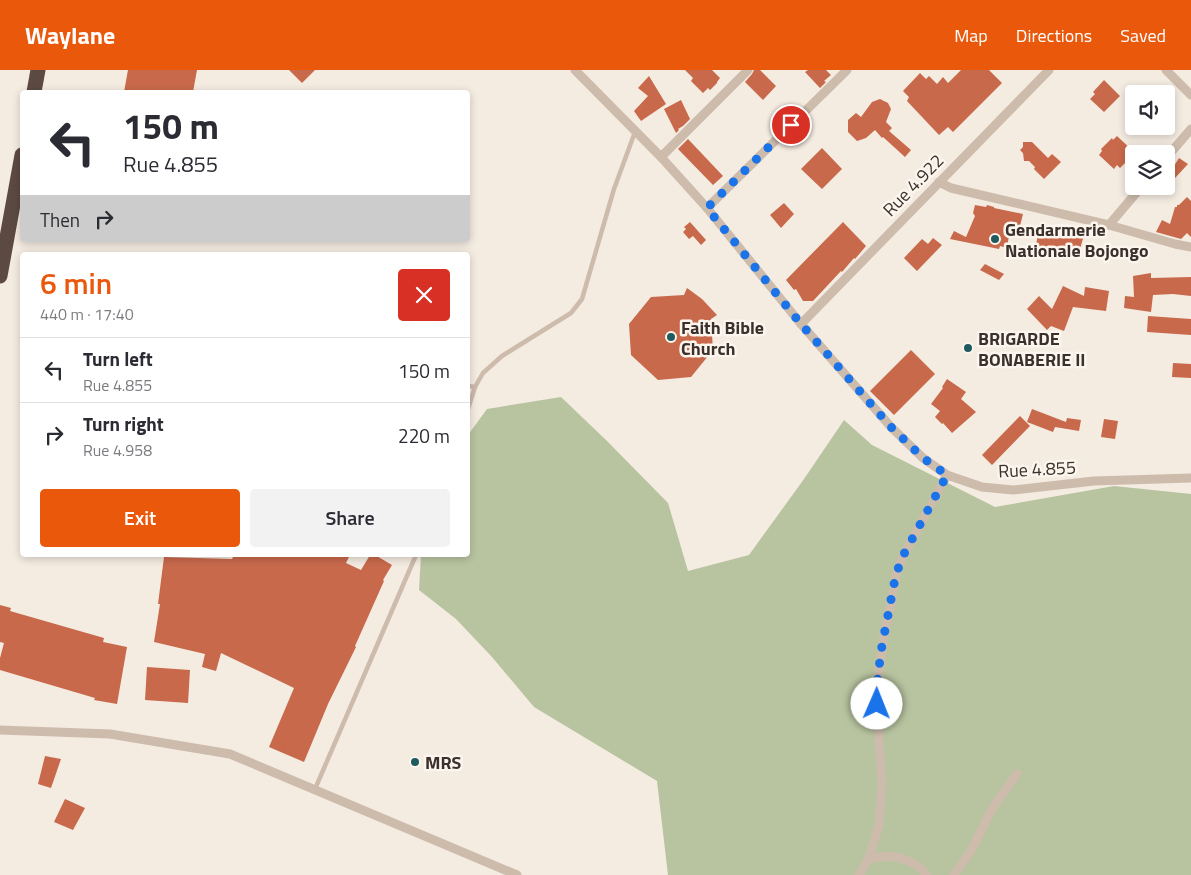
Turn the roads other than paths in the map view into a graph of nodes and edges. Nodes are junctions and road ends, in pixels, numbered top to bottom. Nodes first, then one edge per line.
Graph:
1 (38, 70) edge
2 (575, 70) edge
3 (748, 70) edge
4 (847, 70) edge
5 (1049, 70) edge
6 (1166, 70) edge
7 (34, 90) edge
8 (1191, 95) edge
9 (1191, 129) edge
10 (636, 131) junction
11 (1175, 148) edge
12 (661, 157) junction
13 (20, 164) edge
14 (938, 182) junction
15 (1134, 195) edge
16 (707, 208) junction
17 (1109, 225) junction
18 (4, 235) edge
19 (1191, 247) edge
20 (0, 276) edge
21 (801, 324) junction
22 (470, 386) edge
23 (475, 387) junction
24 (470, 403) edge
25 (947, 475) junction
26 (1191, 478) edge
27 (415, 557) edge
28 (0, 730) edge
29 (1017, 774) dead end
30 (315, 789) junction
31 (868, 860) junction
32 (517, 875) edge
33 (859, 875) edge
34 (926, 875) edge
35 (954, 875) edge

1 - 7 highway
2 - 10 street, Rue 4.855
3 - 12 street
4 - 16 street
5 - 14 street, Rue 4.922
6 - 8 street
9 - 11 street
10 - 12 street, Rue 4.855
10 - 23 lane
12 - 16 street, Rue 4.855
13 - 18 highway
14 - 17 street
14 - 21 street, Rue 4.922
15 - 17 street
16 - 21 street, Rue 4.855
17 - 19 street
18 - 20 highway
21 - 25 street, Rue 4.855
22 - 23 lane
23 - 24 lane
25 - 26 street, Rue 4.855
25 - 31 street
27 - 30 lane
28 - 30 street
29 - 35 street
30 - 32 street
31 - 33 street
31 - 34 street

